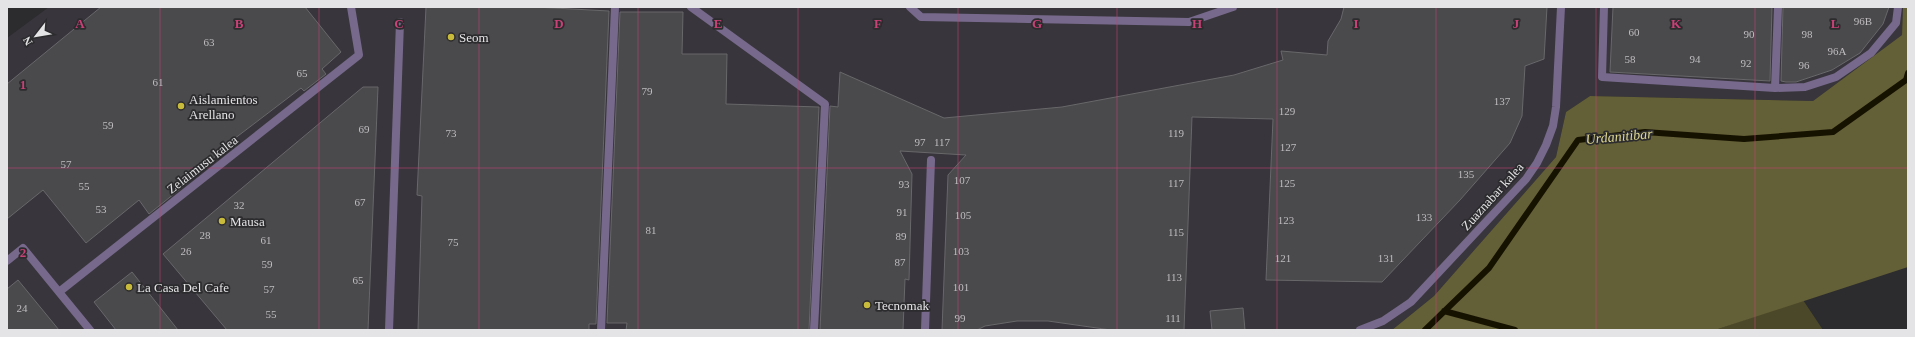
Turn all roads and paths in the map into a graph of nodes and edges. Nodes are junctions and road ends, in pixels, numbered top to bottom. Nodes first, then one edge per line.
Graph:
1 (351, 7) edge
2 (615, 7) edge
3 (691, 7) edge
4 (910, 7) edge
5 (1233, 7) edge
6 (1561, 7) edge
7 (1604, 7) edge
8 (1778, 7) edge
9 (1898, 7) edge
10 (400, 22) dead end
11 (1775, 88) junction
12 (931, 160) dead end
13 (7, 261) edge
14 (59, 292) junction
15 (90, 330) edge
16 (389, 330) edge
17 (602, 330) edge
18 (814, 330) edge
19 (925, 330) edge
20 (1360, 330) edge

1 - 14 street, Zelaimusu kalea
2 - 17 street
3 - 18 street
4 - 5 street
6 - 20 street, Zuaznabar kalea
7 - 11 street
8 - 11 street
9 - 11 street
10 - 16 street
12 - 19 street
13 - 14 street
14 - 15 street

